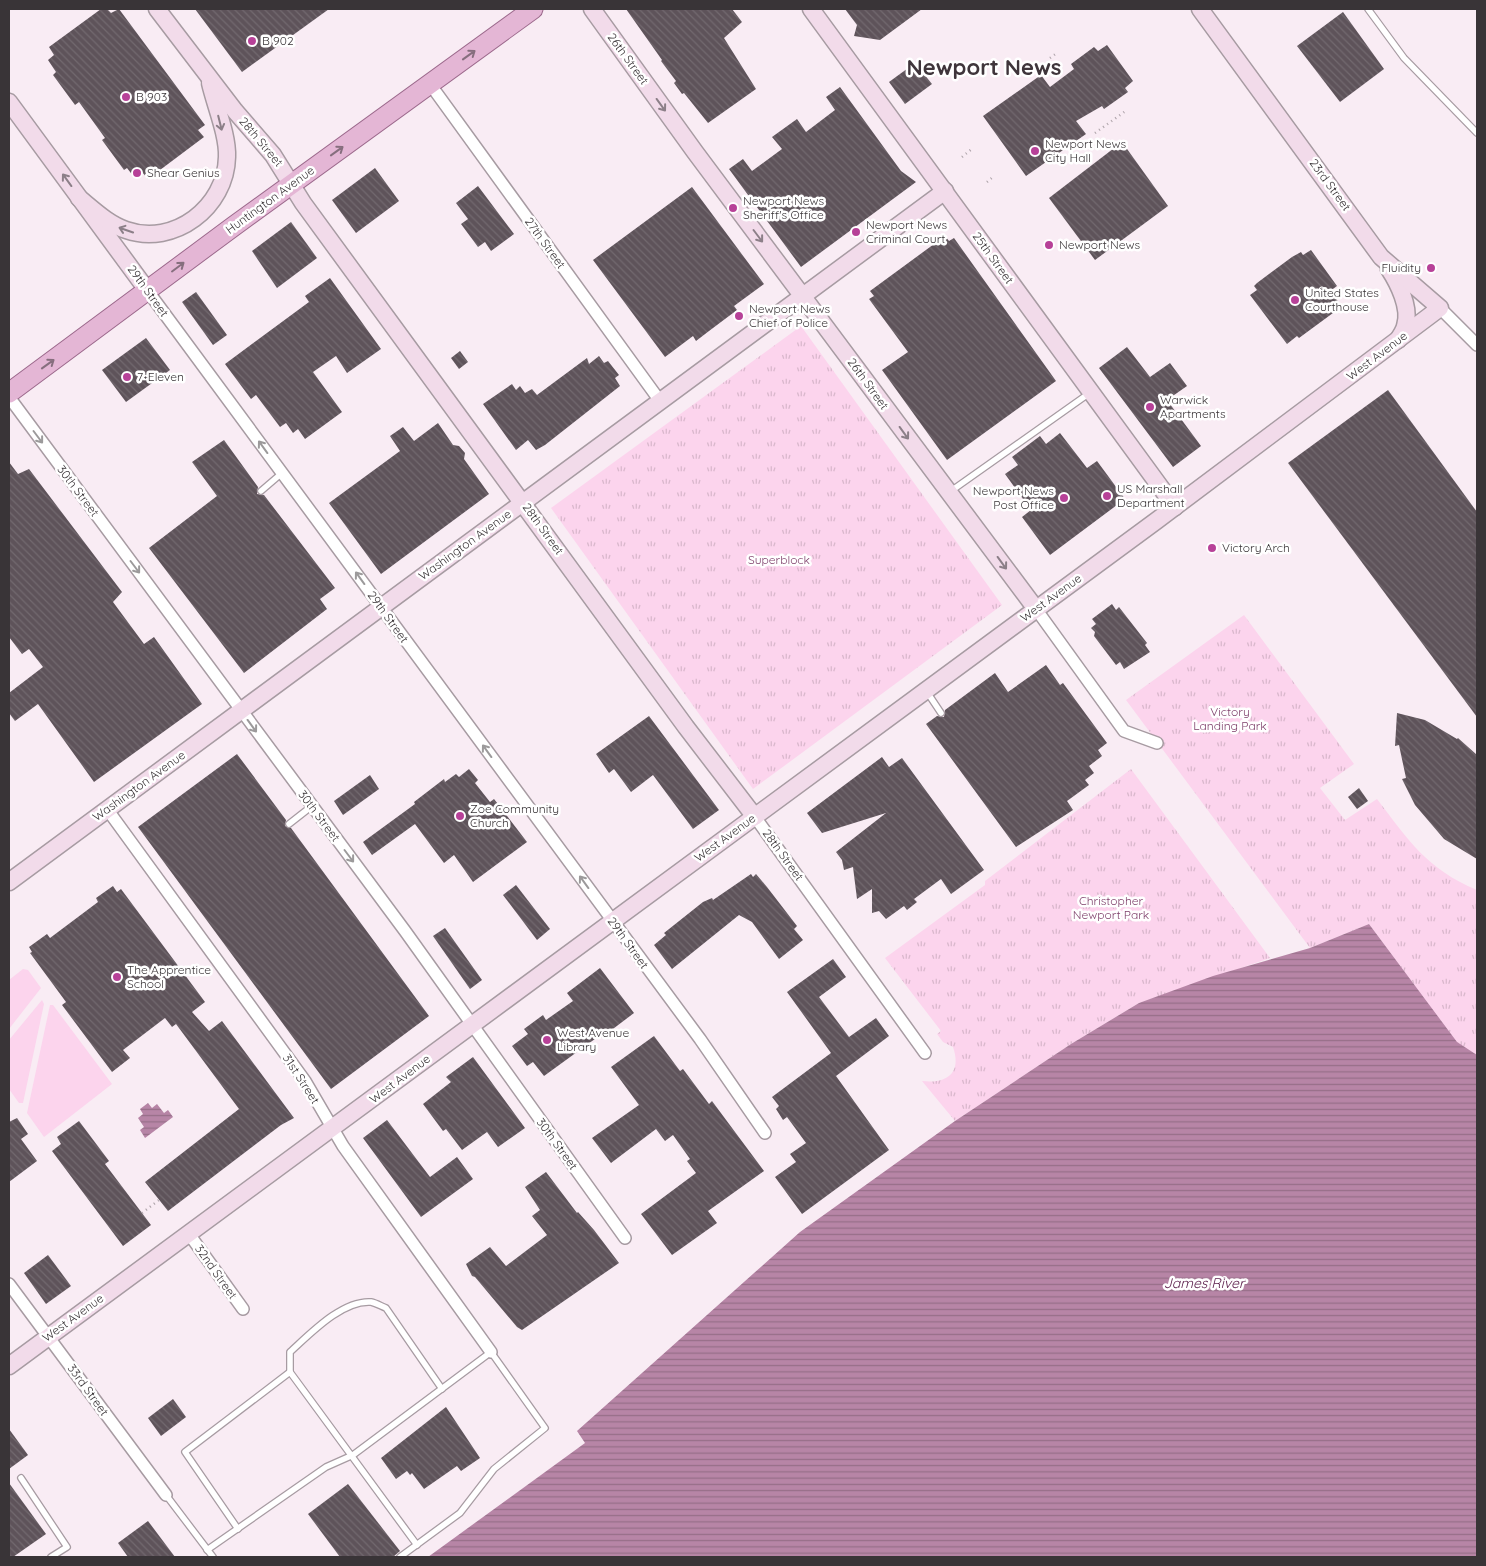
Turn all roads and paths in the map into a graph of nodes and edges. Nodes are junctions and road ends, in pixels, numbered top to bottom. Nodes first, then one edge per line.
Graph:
1 (157, 9) edge
2 (533, 9) edge
3 (592, 9) edge
4 (811, 9) edge
5 (1200, 9) edge
6 (1368, 9) edge
7 (1057, 53) dead end
8 (1050, 58) dead end
9 (208, 76) junction
10 (430, 84) junction
11 (9, 102) edge
12 (1127, 110) dead end
13 (1095, 133) dead end
14 (1477, 133) edge
15 (973, 148) dead end
16 (962, 157) dead end
17 (994, 176) dead end
18 (987, 182) dead end
19 (290, 185) junction
20 (945, 192) junction
21 (79, 198) junction
22 (1381, 256) junction
23 (147, 290) junction
24 (803, 296) junction
25 (1440, 308) junction
26 (1398, 340) junction
27 (1477, 345) edge
28 (1091, 392) junction
29 (9, 394) edge
30 (9, 397) edge
31 (660, 401) junction
32 (282, 473) junction
33 (262, 491) dead end
34 (949, 492) junction
35 (523, 502) junction
36 (1175, 507) junction
37 (381, 607) junction
38 (1036, 609) junction
39 (926, 690) junction
40 (241, 710) junction
41 (941, 713) dead end
42 (1157, 743) dead end
43 (312, 806) junction
44 (107, 809) junction
45 (755, 817) junction
46 (289, 824) dead end
47 (9, 882) edge
48 (613, 921) junction
49 (472, 1025) junction
50 (925, 1053) dead end
51 (332, 1129) junction
52 (766, 1132) dead end
53 (159, 1200) dead end
54 (142, 1213) dead end
55 (189, 1234) junction
56 (625, 1238) dead end
57 (9, 1284) edge
58 (243, 1309) dead end
59 (48, 1336) junction
60 (491, 1352) junction
61 (9, 1366) edge
62 (290, 1372) junction
63 (442, 1389) junction
64 (353, 1455) junction
65 (20, 1478) dead end
66 (166, 1496) joint
67 (238, 1528) junction
68 (418, 1545) junction
69 (207, 1550) junction
70 (51, 1557) edge
71 (213, 1557) edge
72 (400, 1557) edge

1 - 9 street, 28th Street
10 -> 2 main road, Huntington Avenue
3 -> 24 street, 26th Street
4 - 20 street, 25th Street
5 - 22 street, 23rd Street
6 - 14 lane
7 - 8 path
9 - 19 street, 28th Street
9 -> 21 street
19 -> 10 main road, Huntington Avenue
10 - 31 street, 27th Street
21 -> 11 street, 29th Street
12 - 13 path
15 - 16 path
17 - 18 path
23 -> 19 main road, Huntington Avenue
19 - 35 street, 28th Street
20 - 24 street, Washington Avenue
20 - 28 street, 25th Street
21 - 23 street, 29th Street
22 - 25 street, 23rd Street
22 - 26 street
29 -> 23 main road, Huntington Avenue
32 -> 23 street, 29th Street
24 - 31 street, Washington Avenue
24 -> 34 street, 26th Street
25 - 26 street, West Avenue
25 - 27 street, 23rd Street
26 - 36 street, West Avenue
28 - 34 lane
28 - 36 street, 25th Street
30 -> 40 street, 30th Street
31 - 35 street, Washington Avenue
32 - 33 lane
37 -> 32 street, 29th Street
34 -> 38 street, 26th Street
35 - 37 street, Washington Avenue
35 - 45 street, 28th Street
36 - 38 street, West Avenue
37 - 40 street, Washington Avenue
48 -> 37 street, 29th Street
38 - 39 street, West Avenue
38 - 42 street, 26th Street
39 - 41 lane
39 - 45 street, West Avenue
40 -> 43 street, 30th Street
40 - 44 street, Washington Avenue
43 - 46 lane
43 -> 49 street, 30th Street
44 - 47 street, Washington Avenue
44 - 51 street, 31st Street
45 - 48 street, West Avenue
45 - 50 street, 28th Street
48 - 49 street, West Avenue
48 - 52 street, 29th Street
49 - 51 street, West Avenue
49 - 56 street, 30th Street
51 - 55 street, West Avenue
51 - 60 street, 31st Street
53 - 54 path
55 - 58 street, 32nd Street
55 - 59 street, West Avenue
57 - 59 street, 33rd Street
59 - 61 street, West Avenue
59 - 66 street, 33rd Street
60 - 63 lane
60 - 68 lane
62 - 63 lane
62 - 64 lane
62 - 67 lane
63 - 64 lane
64 - 67 lane
64 - 68 lane
65 - 70 lane
66 - 69 lane
67 - 69 lane
68 - 72 lane
69 - 71 lane

